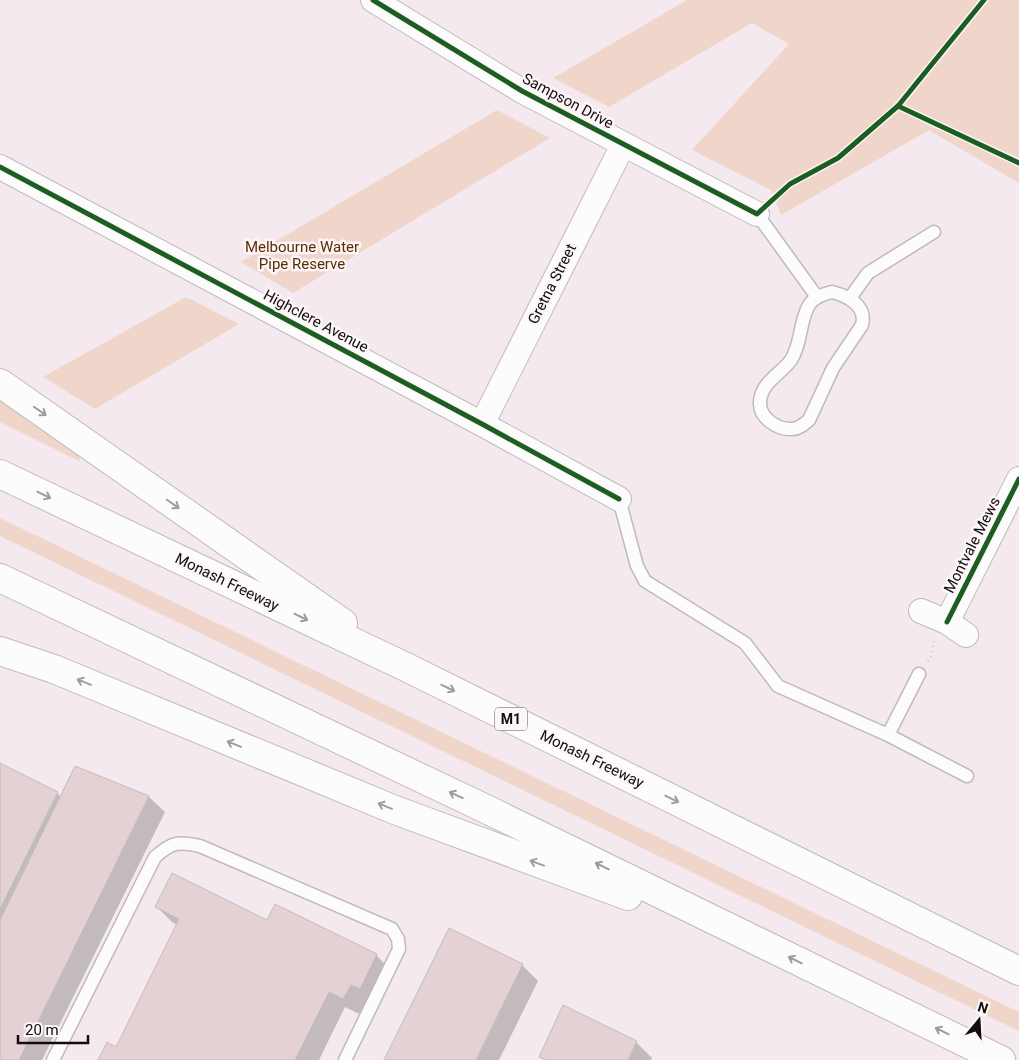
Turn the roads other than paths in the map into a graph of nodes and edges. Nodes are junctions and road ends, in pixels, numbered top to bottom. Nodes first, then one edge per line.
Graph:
1 (373, 0) edge
2 (623, 145) junction
3 (0, 167) edge
4 (757, 214) joint
5 (934, 232) dead end
6 (817, 297) junction
7 (850, 298) junction
8 (0, 383) edge
9 (482, 424) junction
10 (0, 474) edge
11 (1019, 479) edge
12 (619, 499) joint
13 (0, 578) edge
14 (921, 611) dead end
15 (0, 651) edge
16 (408, 668) junction
17 (920, 674) road end
18 (888, 735) junction
19 (968, 776) dead end
20 (764, 945) junction
21 (1019, 971) edge
22 (54, 1060) edge
23 (345, 1060) edge
24 (1001, 1060) edge

1 - 2 street, Sampson Drive
2 - 4 street, Sampson Drive
2 - 9 street, Gretna Street
3 - 9 street, Highclere Avenue
4 - 6 lane
5 - 7 lane
6 - 7 lane
6 - 7 lane
8 -> 16 highway
9 - 12 street, Highclere Avenue
10 -> 16 highway, Monash Freeway / M1
11 - 14 street, Montvale Mews
12 - 18 lane
20 -> 13 highway
20 -> 15 highway
16 -> 21 highway, Monash Freeway / M1
17 - 18 lane
18 - 19 lane
24 -> 20 highway
22 - 23 lane

